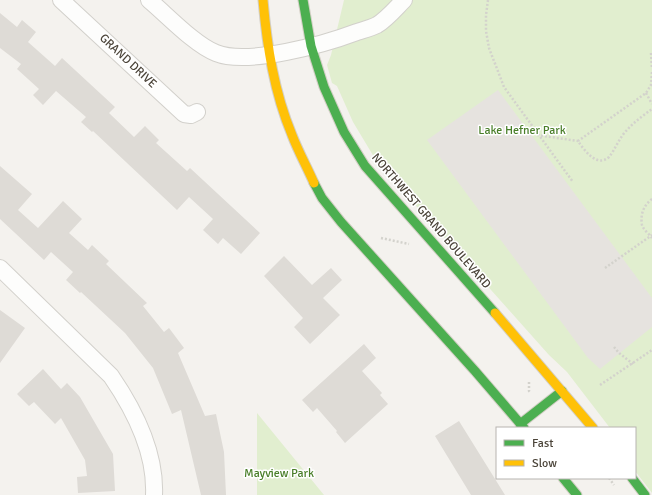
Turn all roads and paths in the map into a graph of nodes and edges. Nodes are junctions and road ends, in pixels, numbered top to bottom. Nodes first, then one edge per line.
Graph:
1 (61, 0) edge
2 (149, 0) edge
3 (263, 0) edge
4 (303, 0) edge
5 (404, 0) edge
6 (488, 0) edge
7 (311, 46) junction
8 (651, 53) dead end
9 (269, 54) junction
10 (652, 69) edge
11 (652, 72) edge
12 (646, 93) junction
13 (652, 104) edge
14 (652, 110) edge
15 (197, 112) dead end
16 (538, 135) junction
17 (578, 141) junction
18 (572, 182) dead end
19 (652, 198) edge
20 (651, 236) edge
21 (0, 268) edge
22 (605, 268) dead end
23 (614, 347) dead end
24 (652, 350) edge
25 (633, 364) junction
26 (600, 385) dead end
27 (562, 390) junction
28 (522, 426) edge
29 (593, 427) edge
30 (564, 479) edge
31 (633, 479) edge
32 (154, 495) edge
33 (577, 495) edge
34 (645, 495) edge

1 - 15 street, GRAND DRIVE
2 - 9 street
3 - 9 street
4 - 7 street, NORTHWEST GRAND BOULEVARD
5 - 7 street
6 - 16 path
7 - 9 street
7 - 27 street, NORTHWEST GRAND BOULEVARD
8 - 10 path
9 - 28 street
11 - 12 path
12 - 13 path
12 - 17 path
14 - 17 path
16 - 17 path
16 - 18 path
19 - 20 path
20 - 22 path
21 - 32 street
23 - 25 path
24 - 25 path
25 - 26 path
27 - 28 street
27 - 29 street, NORTHWEST GRAND BOULEVARD
30 - 33 street
31 - 34 street

